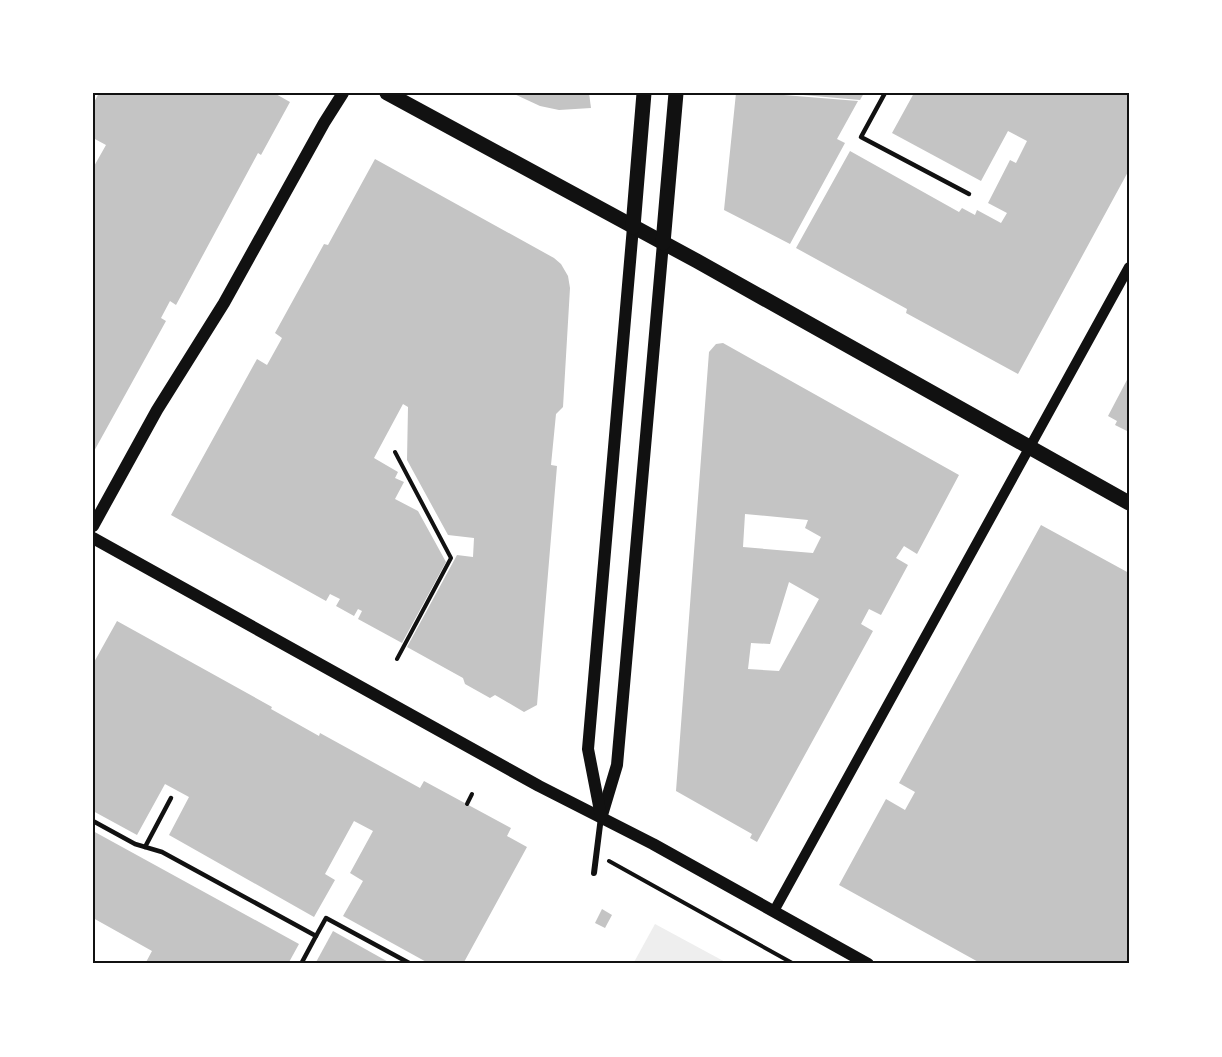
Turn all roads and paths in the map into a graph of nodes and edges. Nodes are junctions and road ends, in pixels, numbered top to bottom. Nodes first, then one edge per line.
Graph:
1 (343, 93) edge
2 (387, 93) edge
3 (644, 93) edge
4 (676, 93) edge
5 (885, 93) edge
6 (969, 194) dead end
7 (633, 227) junction
8 (663, 243) junction
9 (1129, 267) edge
10 (1029, 448) junction
11 (395, 452) dead end
12 (1129, 503) edge
13 (93, 526) edge
14 (93, 538) edge
15 (396, 659) dead end
16 (472, 794) dead end
17 (171, 798) dead end
18 (466, 804) dead end
19 (601, 816) junction
20 (93, 821) edge
21 (145, 847) junction
22 (596, 853) junction
23 (594, 873) dead end
24 (774, 911) junction
25 (316, 936) junction
26 (301, 964) edge
27 (411, 964) edge
28 (794, 964) edge
29 (868, 964) edge

1 - 13 main road
2 - 7 main road
3 - 7 main road
4 - 8 main road
5 - 6 lane
7 - 8 main road
7 - 19 main road
8 - 10 main road
8 - 19 main road
9 - 10 street
10 - 12 main road
10 - 24 street
11 - 15 path
14 - 19 main road
16 - 18 path
17 - 21 lane
19 - 22 street
19 - 24 main road
20 - 21 lane
21 - 25 lane
22 - 23 street
22 - 28 path
24 - 29 main road
25 - 26 lane
25 - 27 lane

